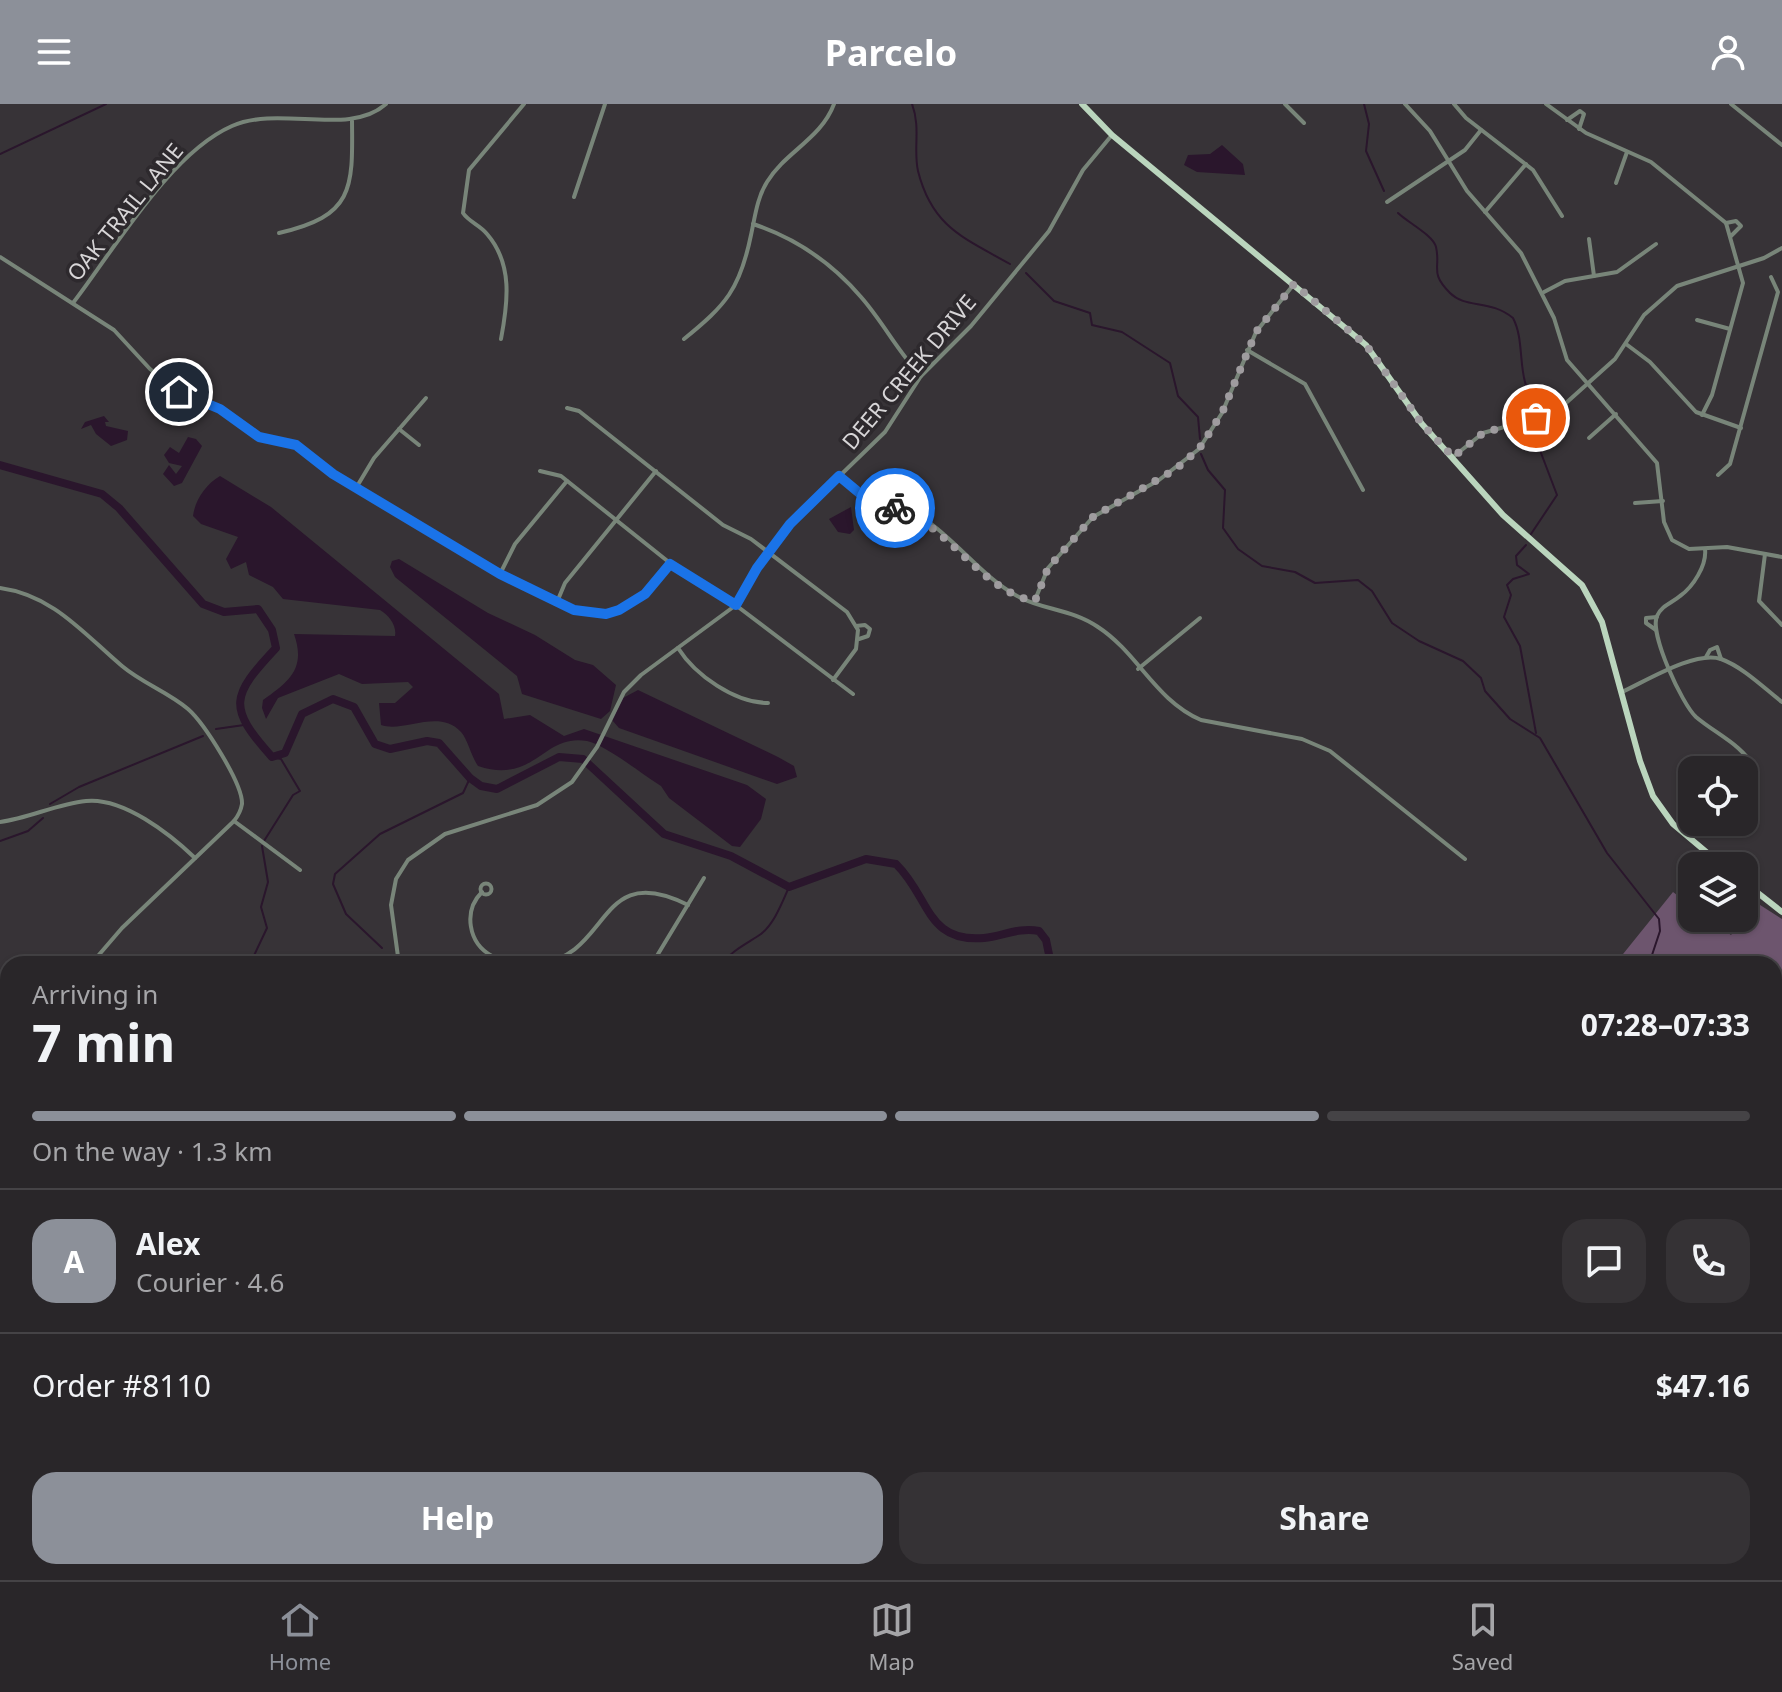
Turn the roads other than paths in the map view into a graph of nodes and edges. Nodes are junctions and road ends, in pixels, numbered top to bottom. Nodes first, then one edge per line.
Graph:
1 (386, 104) edge
2 (524, 104) edge
3 (605, 104) edge
4 (834, 104) edge
5 (1082, 104) edge
6 (1285, 104) edge
7 (1405, 104) edge
8 (1454, 104) edge
9 (1546, 104) edge
10 (1731, 104) edge
11 (1567, 120) junction
12 (352, 121) junction
13 (1304, 123) dead end
14 (1579, 129) junction
15 (1481, 130) junction
16 (1112, 135) junction
17 (1782, 145) edge
18 (1627, 152) junction
19 (1449, 161) junction
20 (1526, 164) junction
21 (1616, 183) dead end
22 (574, 197) dead end
23 (1387, 202) dead end
24 (1485, 212) junction
25 (1562, 216) dead end
26 (1726, 223) junction
27 (753, 224) junction
28 (279, 233) dead end
29 (1731, 236) junction
30 (1589, 239) dead end
31 (1656, 244) dead end
32 (1782, 248) edge
33 (0, 257) edge
34 (1740, 265) junction
35 (1594, 276) junction
36 (1771, 277) dead end
37 (1294, 284) junction
38 (1543, 293) junction
39 (73, 303) junction
40 (1697, 320) dead end
41 (1730, 330) junction
42 (501, 339) dead end
43 (684, 339) dead end
44 (1626, 344) junction
45 (1247, 350) junction
46 (921, 376) junction
47 (1588, 383) junction
48 (426, 398) dead end
49 (567, 408) dead end
50 (1616, 414) junction
51 (1702, 415) junction
52 (1741, 428) junction
53 (399, 429) junction
54 (1589, 438) dead end
55 (419, 445) dead end
56 (1453, 457) junction
57 (540, 471) dead end
58 (656, 471) junction
59 (1718, 475) dead end
60 (839, 476) junction
61 (567, 481) junction
62 (356, 488) junction
63 (1363, 490) dead end
64 (1663, 501) junction
65 (1635, 503) dead end
66 (615, 521) junction
67 (1705, 548) junction
68 (769, 552) junction
69 (1765, 554) junction
70 (1782, 557) edge
71 (670, 564) junction
72 (500, 574) junction
73 (0, 588) edge
74 (1035, 601) junction
75 (557, 602) junction
76 (736, 605) junction
77 (1657, 617) junction
78 (1200, 618) dead end
79 (1782, 625) edge
80 (856, 626) junction
81 (1656, 630) junction
82 (859, 639) junction
83 (678, 648) junction
84 (1706, 657) junction
85 (1721, 659) junction
86 (1138, 669) junction
87 (1671, 670) junction
88 (833, 680) junction
89 (1622, 692) junction
90 (853, 694) dead end
91 (1782, 702) edge
92 (768, 703) dead end
93 (1749, 756) edge
94 (234, 821) junction
95 (0, 822) edge
96 (1706, 852) edge
97 (195, 858) junction
98 (1465, 859) dead end
99 (300, 870) dead end
100 (704, 878) dead end
101 (482, 892) dead end
102 (1758, 893) edge
103 (688, 905) junction
104 (1782, 912) edge
105 (98, 956) edge
106 (398, 956) edge
107 (493, 956) edge
108 (563, 956) edge
109 (657, 956) edge

1 - 12 street, OAK TRAIL LANE
2 - 42 street
3 - 22 street
4 - 27 street
5 - 16 main road
6 - 13 street
7 - 19 street
8 - 15 street
9 - 11 street
10 - 17 street
11 - 14 street
11 - 14 street
12 - 28 street
12 - 39 street, OAK TRAIL LANE
14 - 18 street
15 - 19 street
15 - 20 street
16 - 37 main road
16 - 46 street, DEER CREEK DRIVE
18 - 21 street
18 - 26 street
19 - 23 street
19 - 24 street
20 - 24 street
20 - 25 street
24 - 38 street
26 - 29 street
26 - 29 street
27 - 43 street
27 - 46 street
29 - 34 street
30 - 35 street
31 - 35 street
32 - 34 street
33 - 39 street
34 - 41 street
34 - 44 street
35 - 38 street
36 - 52 street
37 - 45 street
37 - 56 main road
38 - 47 street
39 - 62 street
40 - 41 street
41 - 51 street
44 - 47 street
44 - 51 street
45 - 63 street
45 - 74 street
46 - 60 street, DEER CREEK DRIVE
47 - 50 street
47 - 56 street
48 - 53 street
49 - 58 street
50 - 54 street
50 - 64 street
51 - 52 street
52 - 59 street
53 - 55 street
53 - 62 street
56 - 89 main road
57 - 61 street
58 - 66 street
58 - 68 street
60 - 68 street, DEER CREEK DRIVE
60 - 74 street
61 - 66 street
61 - 72 street
62 - 72 street
64 - 65 street
64 - 67 street
66 - 71 street
66 - 75 street
67 - 69 street
67 - 77 street
68 - 76 street, DEER CREEK DRIVE
68 - 80 street
69 - 70 street
69 - 79 street
71 - 75 street
71 - 76 street
72 - 75 street
73 - 94 street
74 - 86 street
76 - 83 street, DEER CREEK DRIVE
76 - 88 street
77 - 81 street
77 - 81 street
78 - 86 street
80 - 82 street
80 - 82 street
81 - 87 street
82 - 88 street
83 - 92 street
83 - 106 street, DEER CREEK DRIVE
84 - 85 street
84 - 85 street
84 - 87 street
85 - 91 street
86 - 98 street
87 - 89 street
87 - 93 street
88 - 90 street
89 - 96 main road
94 - 97 street
94 - 99 street
95 - 97 street
97 - 105 street
100 - 103 street
101 - 107 street
102 - 104 main road
103 - 108 street
103 - 109 street

